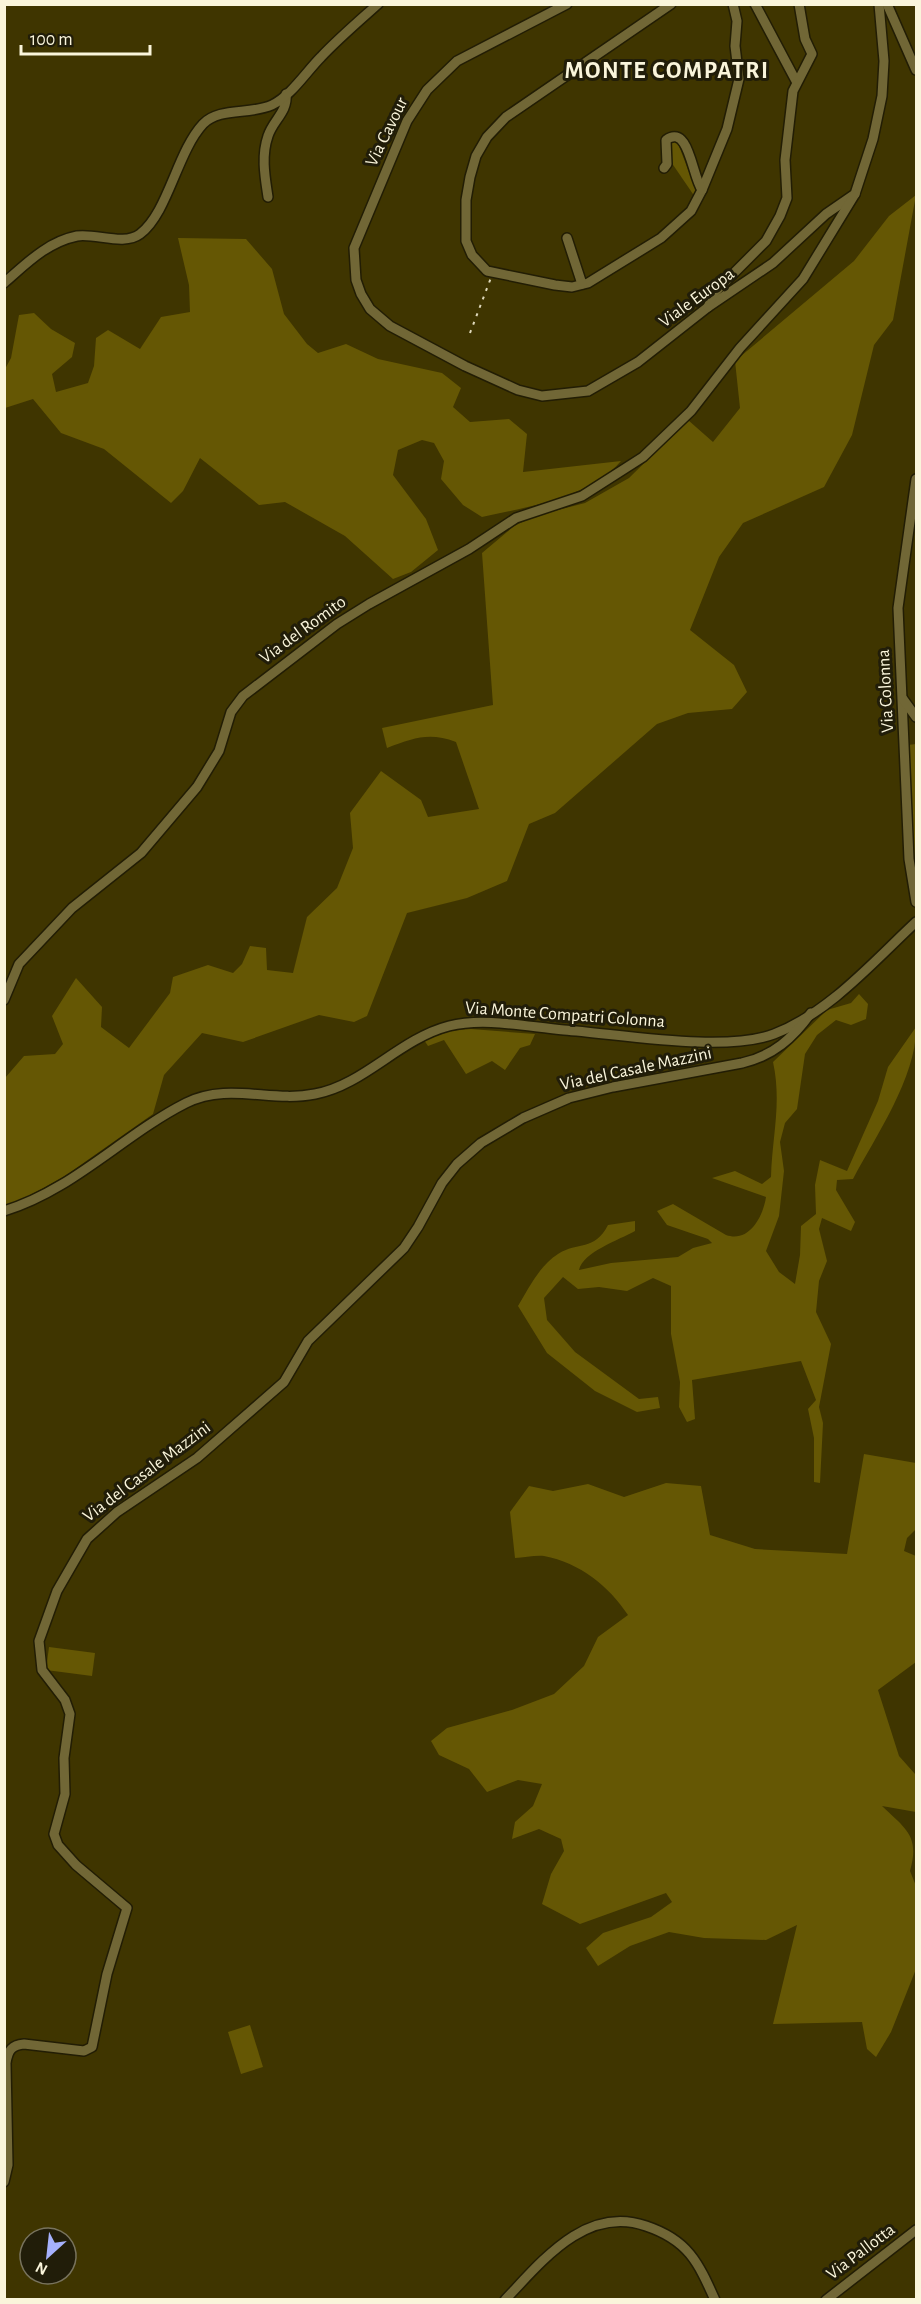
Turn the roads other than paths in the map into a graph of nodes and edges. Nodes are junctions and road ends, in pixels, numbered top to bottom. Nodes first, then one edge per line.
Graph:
1 (378, 4) edge
2 (567, 4) edge
3 (671, 4) edge
4 (733, 4) edge
5 (755, 4) edge
6 (800, 4) edge
7 (879, 4) edge
8 (887, 4) edge
9 (916, 70) edge
10 (796, 81) junction
11 (286, 94) junction
12 (664, 168) dead end
13 (702, 190) junction
14 (855, 194) junction
15 (268, 197) dead end
16 (567, 238) dead end
17 (4, 283) edge
18 (582, 284) junction
19 (708, 307) junction
20 (370, 309) joint
21 (916, 479) edge
22 (903, 699) junction
23 (916, 717) edge
24 (916, 902) edge
25 (916, 922) edge
26 (4, 1000) edge
27 (811, 1013) junction
28 (4, 1211) edge
29 (4, 2182) edge
30 (916, 2230) edge
31 (506, 2300) edge
32 (715, 2300) edge
33 (826, 2300) edge

1 - 11 street
2 - 20 street, Via Cavour
3 - 18 street
4 - 13 street
5 - 10 street
6 - 10 street
7 - 14 street
8 - 9 street
10 - 19 street
11 - 15 street
11 - 17 street
12 - 13 street
13 - 18 street
14 - 19 street, Viale Europa
14 - 26 street, Via del Romito
16 - 18 street
19 - 20 street, Viale Europa
21 - 22 street, Via Colonna
22 - 23 street
22 - 24 street, Via Colonna
25 - 27 street, Via Monte Compatri Colonna
27 - 28 street, Via Monte Compatri Colonna
27 - 29 street, Via del Casale Mazzini
30 - 33 street, Via Pallotta
31 - 32 street

